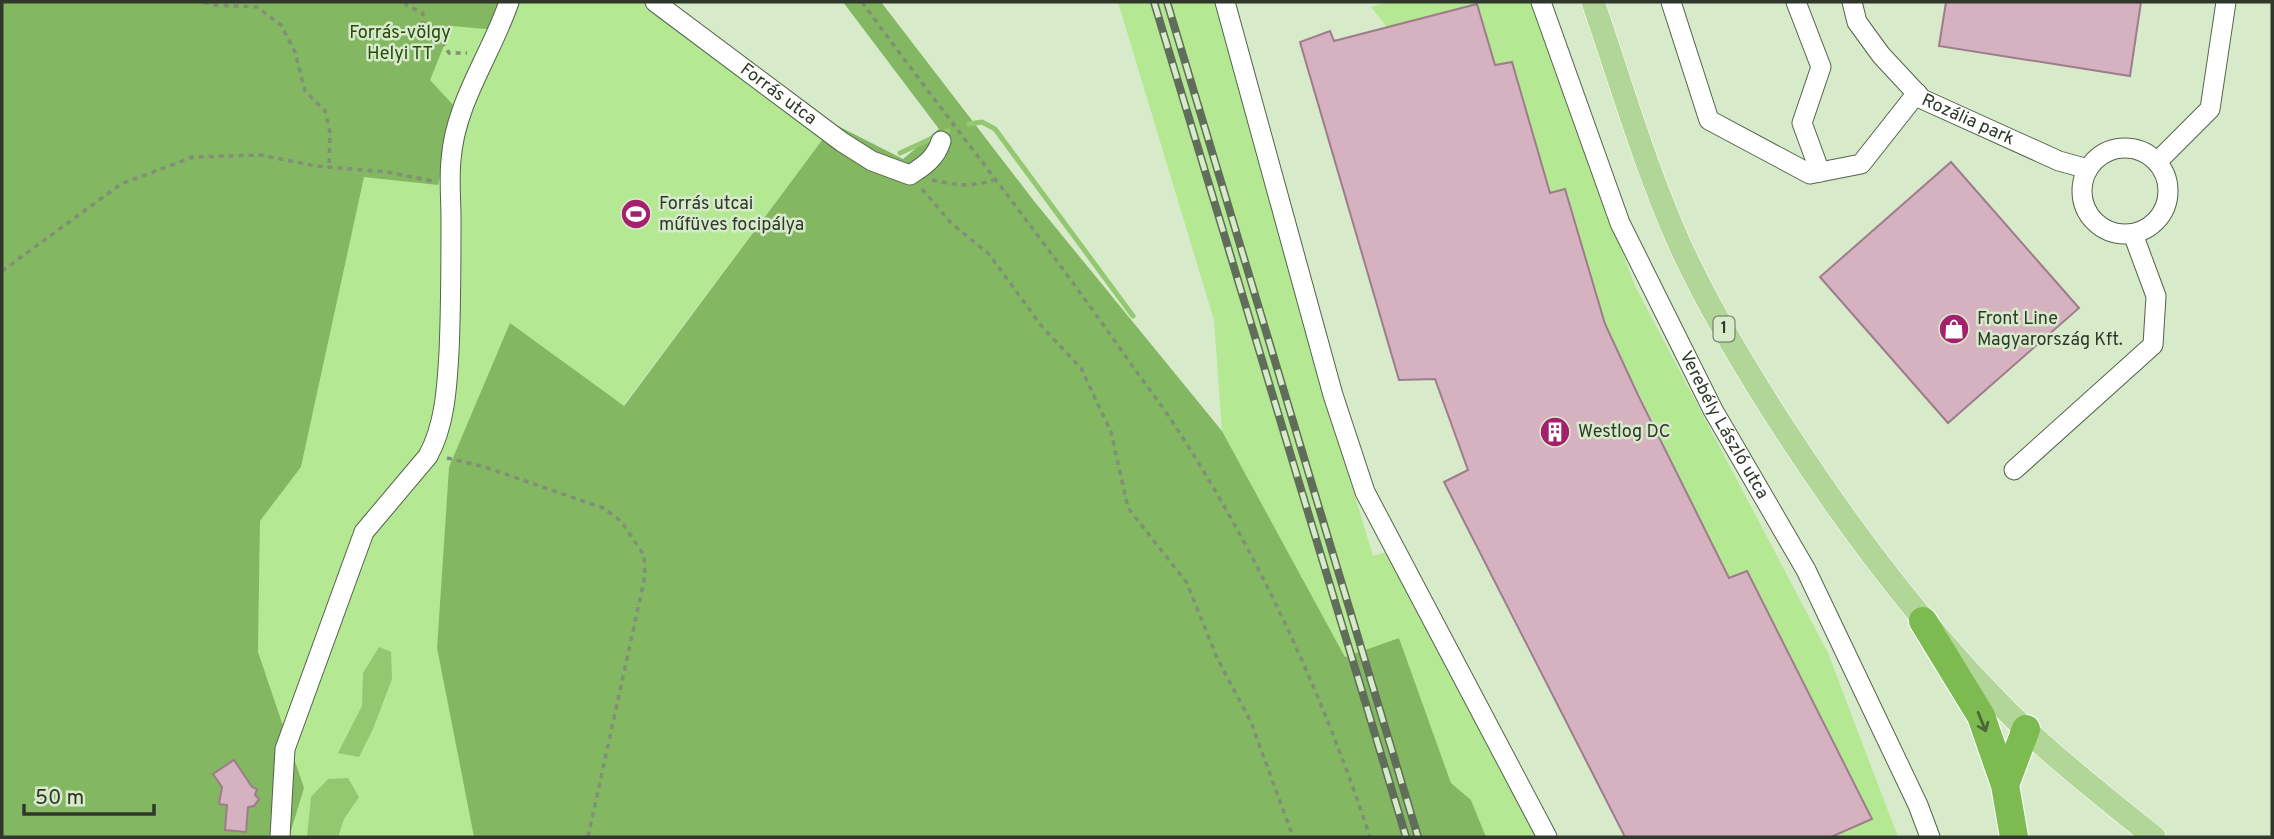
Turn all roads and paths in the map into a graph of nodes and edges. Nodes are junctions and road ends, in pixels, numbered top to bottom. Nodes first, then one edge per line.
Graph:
1 (204, 2) edge
2 (407, 2) edge
3 (509, 2) edge
4 (655, 2) edge
5 (862, 2) edge
6 (1225, 2) edge
7 (1541, 2) edge
8 (1593, 2) edge
9 (1671, 2) edge
10 (1796, 2) edge
11 (1853, 2) edge
12 (2226, 2) edge
13 (486, 54) junction
14 (1917, 93) junction
15 (941, 141) dead end
16 (2157, 162) junction
17 (329, 166) junction
18 (2088, 169) junction
19 (1820, 172) junction
20 (910, 175) junction
21 (997, 179) junction
22 (451, 184) junction
23 (2133, 234) junction
24 (2, 271) edge
25 (440, 451) junction
26 (2014, 470) dead end
27 (1923, 621) junction
28 (2026, 729) junction
29 (2005, 785) junction
30 (280, 837) edge
31 (587, 837) edge
32 (1293, 837) edge
33 (1370, 837) edge
34 (1547, 837) edge
35 (1930, 837) edge
36 (2014, 837) edge
37 (2154, 837) edge

1 - 17 path
2 - 13 path
3 - 13 street
4 - 20 street, Forrás utca
5 - 21 path
6 - 34 street
7 - 35 street, Verebély László utca
8 - 27 main road, 1
9 - 19 street
10 - 19 street
11 - 14 street, Rozália park
12 - 16 street
13 - 22 street
14 - 18 street, Rozália park
14 - 19 street
15 - 20 street
16 - 18 street
16 - 23 street
17 - 22 path
17 - 24 path
18 - 23 street
20 - 21 path
20 - 32 path
21 - 33 path
22 - 25 street
23 - 26 street
25 - 30 street
25 - 31 path
27 - 28 main road, 1
27 -> 29 highway
28 - 29 highway
28 - 37 main road, 1
29 - 36 highway

